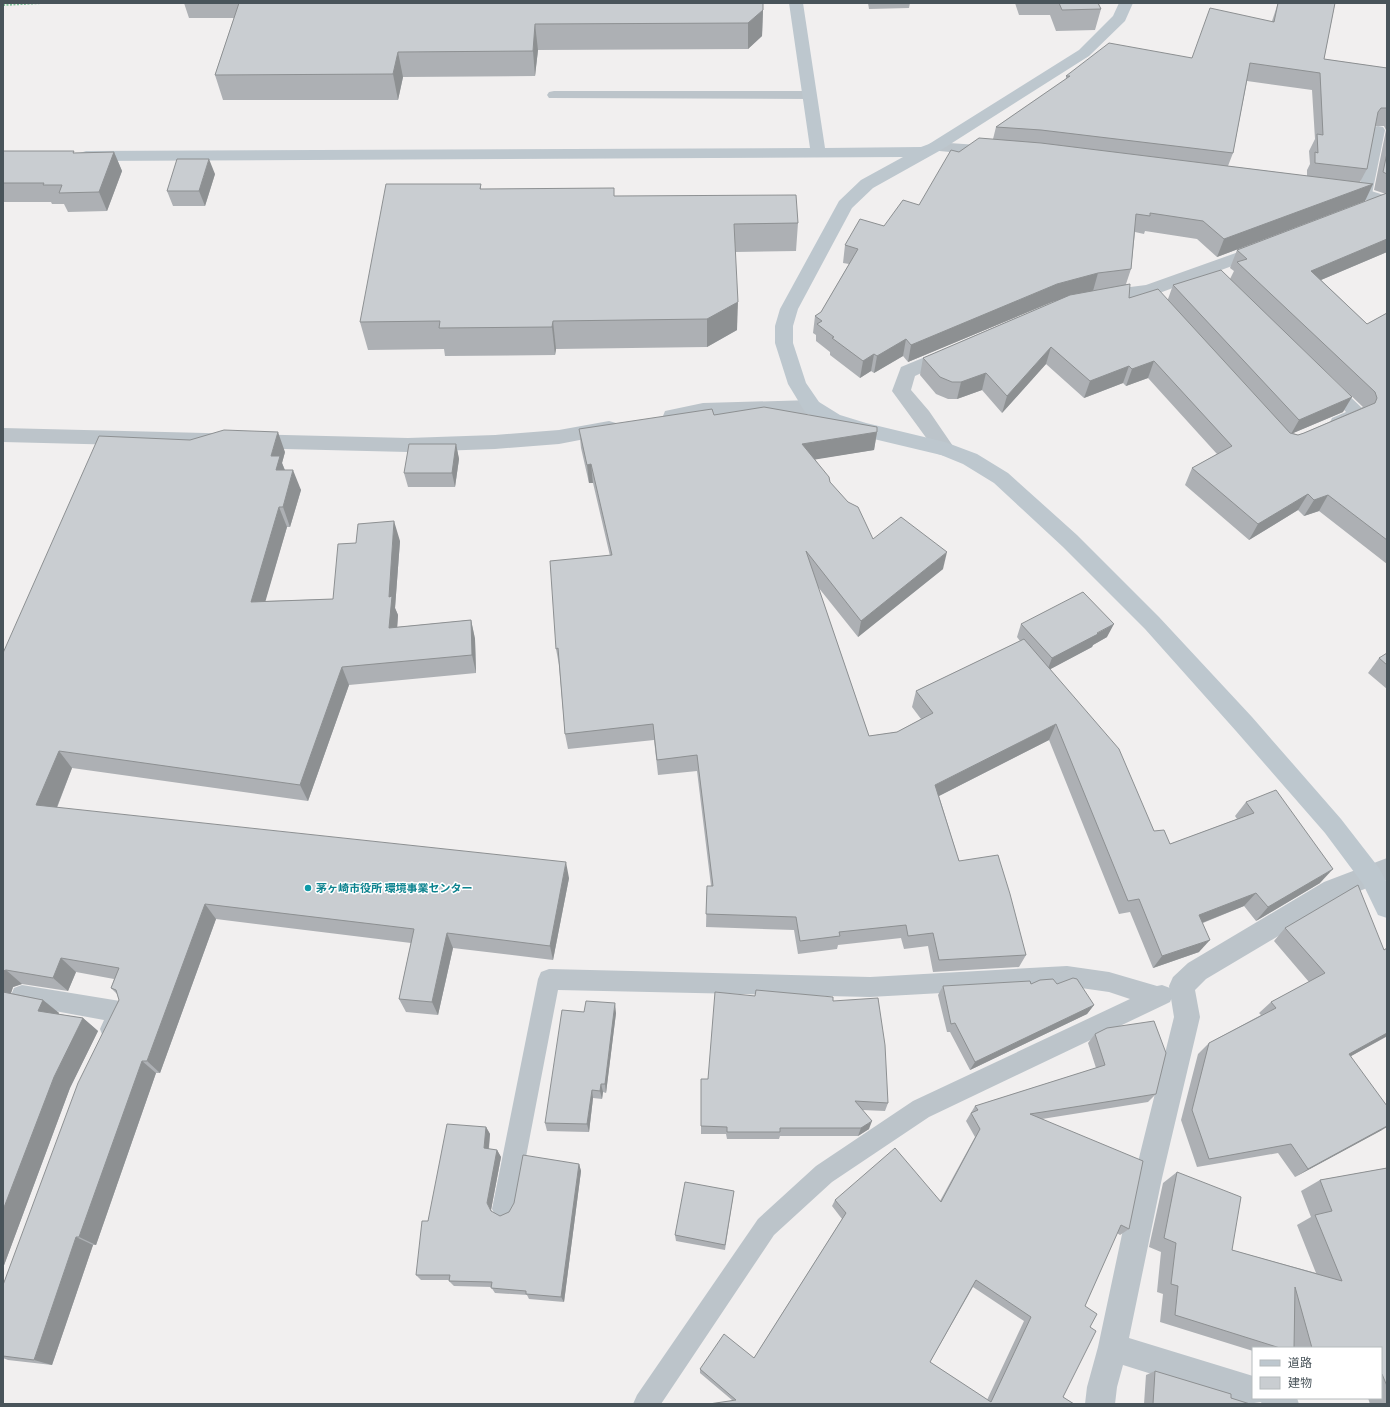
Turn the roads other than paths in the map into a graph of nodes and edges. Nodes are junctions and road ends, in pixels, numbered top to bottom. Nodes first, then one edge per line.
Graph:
1 (796, 3) edge
2 (1126, 3) edge
3 (554, 95) dead end
4 (809, 95) junction
5 (1378, 130) edge
6 (929, 149) junction
7 (818, 151) junction
8 (1006, 152) edge
9 (67, 156) edge
10 (1326, 189) edge
11 (1386, 200) edge
12 (1364, 201) junction
13 (1275, 244) edge
14 (1086, 300) edge
15 (964, 347) edge
16 (1318, 375) edge
17 (812, 407) junction
18 (658, 419) edge
19 (627, 424) edge
20 (1323, 429) edge
21 (3, 435) edge
22 (945, 449) junction
23 (1379, 872) edge
24 (1387, 907) edge
25 (1182, 986) junction
26 (22, 995) edge
27 (1158, 997) junction
28 (102, 1047) edge
29 (504, 1210) dead end
30 (1113, 1347) junction
31 (1252, 1391) edge
32 (646, 1404) edge
33 (1100, 1404) edge

1 - 4 street
2 - 6 street
3 - 4 lane
4 - 7 street
5 - 12 lane
6 - 7 street
6 - 8 street
6 - 17 street
7 - 9 street
10 - 12 street
11 - 12 street
13 - 14 street
15 - 22 street
16 - 20 lane
17 - 18 street
17 - 22 street
19 - 21 street
22 - 23 street
23 - 24 street
23 - 25 street
25 - 27 lane
25 - 30 street
26 - 28 lane
27 - 29 lane
27 - 32 lane
30 - 31 street
30 - 33 street

